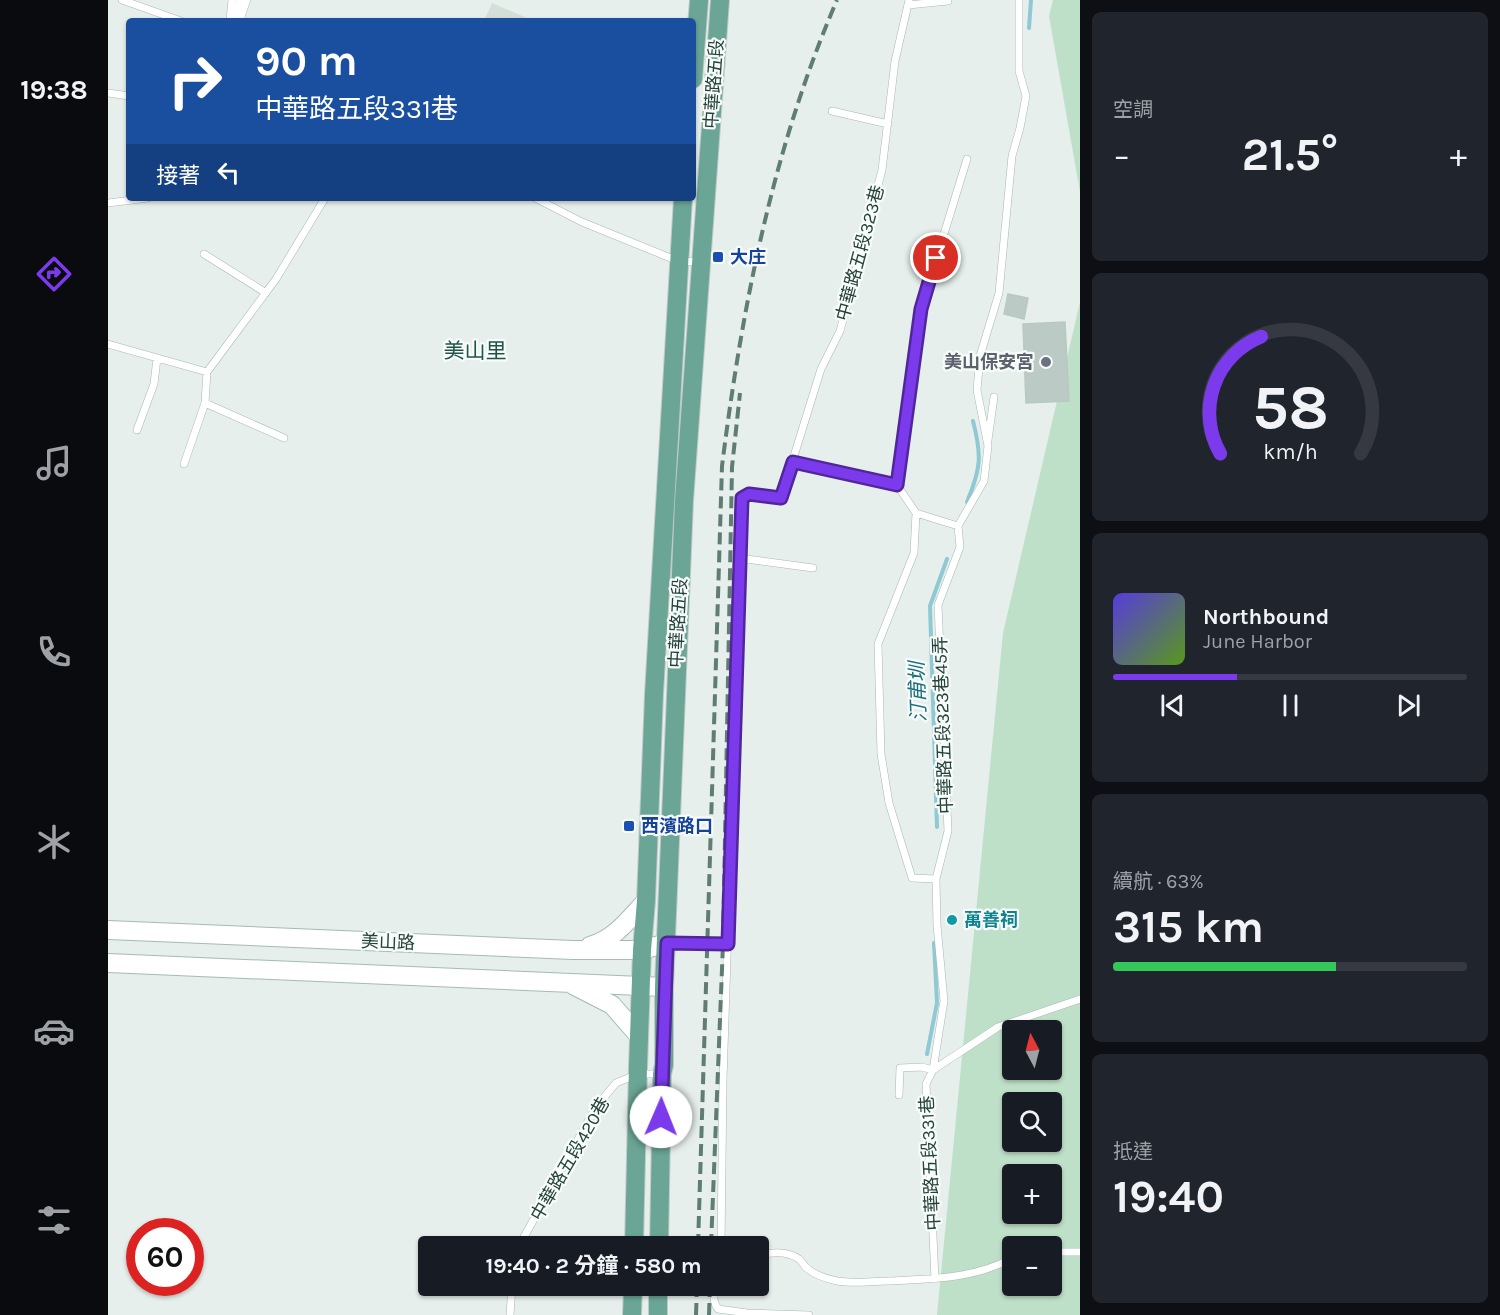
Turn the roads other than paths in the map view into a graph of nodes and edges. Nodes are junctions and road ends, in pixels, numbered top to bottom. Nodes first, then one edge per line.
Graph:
1 (122, 0) edge
2 (232, 0) edge
3 (243, 0) edge
4 (699, 0) edge
5 (720, 0) edge
6 (1019, 0) edge
7 (948, 1) edge
8 (908, 2) edge
9 (173, 18) edge
10 (230, 18) edge
11 (237, 18) edge
12 (696, 40) edge
13 (108, 93) edge
14 (126, 96) edge
15 (832, 111) dead end
16 (888, 124) junction
17 (967, 159) dead end
18 (126, 201) edge
19 (323, 201) edge
20 (541, 201) edge
21 (683, 201) edge
22 (108, 203) edge
23 (204, 254) dead end
24 (678, 261) junction
25 (700, 262) junction
26 (266, 292) junction
27 (108, 344) edge
28 (158, 358) junction
29 (207, 372) junction
30 (994, 398) dead end
31 (206, 402) junction
32 (137, 430) dead end
33 (284, 438) dead end
34 (988, 446) junction
35 (793, 462) junction
36 (184, 464) dead end
37 (897, 485) junction
38 (916, 513) junction
39 (958, 526) junction
40 (739, 558) junction
41 (813, 568) dead end
42 (675, 693) junction
43 (654, 694) junction
44 (936, 879) junction
45 (646, 901) junction
46 (108, 930) edge
47 (667, 943) junction
48 (728, 944) junction
49 (573, 950) junction
50 (642, 950) junction
51 (108, 963) edge
52 (569, 983) junction
53 (641, 986) junction
54 (664, 987) junction
55 (1080, 999) edge
56 (639, 1036) junction
57 (933, 1070) junction
58 (638, 1074) junction
59 (662, 1074) junction
60 (899, 1095) dead end
61 (525, 1236) edge
62 (634, 1236) edge
63 (659, 1236) edge
64 (721, 1236) edge
65 (1062, 1252) edge
66 (1080, 1252) edge
67 (769, 1254) edge
68 (1002, 1264) edge
69 (935, 1279) junction
70 (511, 1296) edge
71 (633, 1296) edge
72 (658, 1296) edge
73 (714, 1296) edge
74 (510, 1315) edge
75 (632, 1315) edge
76 (658, 1315) edge
77 (809, 1315) edge

1 - 9 lane
2 - 10 lane
3 - 11 street
4 - 12 main road, 中華路五段
5 - 25 main road, 中華路五段
6 - 34 lane, 中華路五段323巷45弄
7 - 8 lane
8 - 16 lane, 中華路五段323巷
13 - 14 lane
15 - 16 lane
16 - 35 lane, 中華路五段323巷
17 - 37 lane
18 - 22 lane
19 - 26 lane
20 - 24 lane
21 - 24 main road, 中華路五段
23 - 26 lane
24 - 25 lane
24 - 43 main road, 中華路五段
25 - 42 main road, 中華路五段
26 - 29 lane
27 - 28 lane
28 - 29 lane
28 - 32 lane
29 - 31 lane
30 - 34 lane
31 - 33 lane
31 - 36 lane
34 - 39 lane, 中華路五段323巷45弄
35 - 37 lane
35 - 40 lane, 中華路五段323巷
37 - 38 lane
38 - 39 lane
38 - 44 lane
39 - 44 lane, 中華路五段323巷45弄
40 - 41 lane
40 - 48 lane
42 - 43 street
42 - 47 main road, 中華路五段
43 - 45 main road, 中華路五段
44 - 57 lane, 中華路五段323巷45弄
45 - 49 street
45 - 50 main road, 中華路五段
46 - 49 street, 美山路
47 - 48 lane
47 - 50 street, 美山路
47 - 54 main road, 中華路五段
48 - 64 lane
49 - 50 street, 美山路
50 - 53 main road, 中華路五段
51 - 52 street, 美山路
52 - 53 street, 美山路
52 - 56 street
53 - 54 street, 美山路
53 - 56 main road, 中華路五段
54 - 59 main road, 中華路五段
55 - 57 lane, 中華路五段331巷
56 - 58 main road, 中華路五段
57 - 60 lane
57 - 69 lane, 中華路五段331巷
58 - 59 lane, 中華路五段420巷
58 - 61 lane, 中華路五段420巷
58 - 62 main road, 中華路五段
59 - 63 main road, 中華路五段
65 - 66 lane
67 - 69 lane
68 - 69 lane
70 - 74 lane
71 - 75 main road
72 - 76 main road
73 - 77 lane

